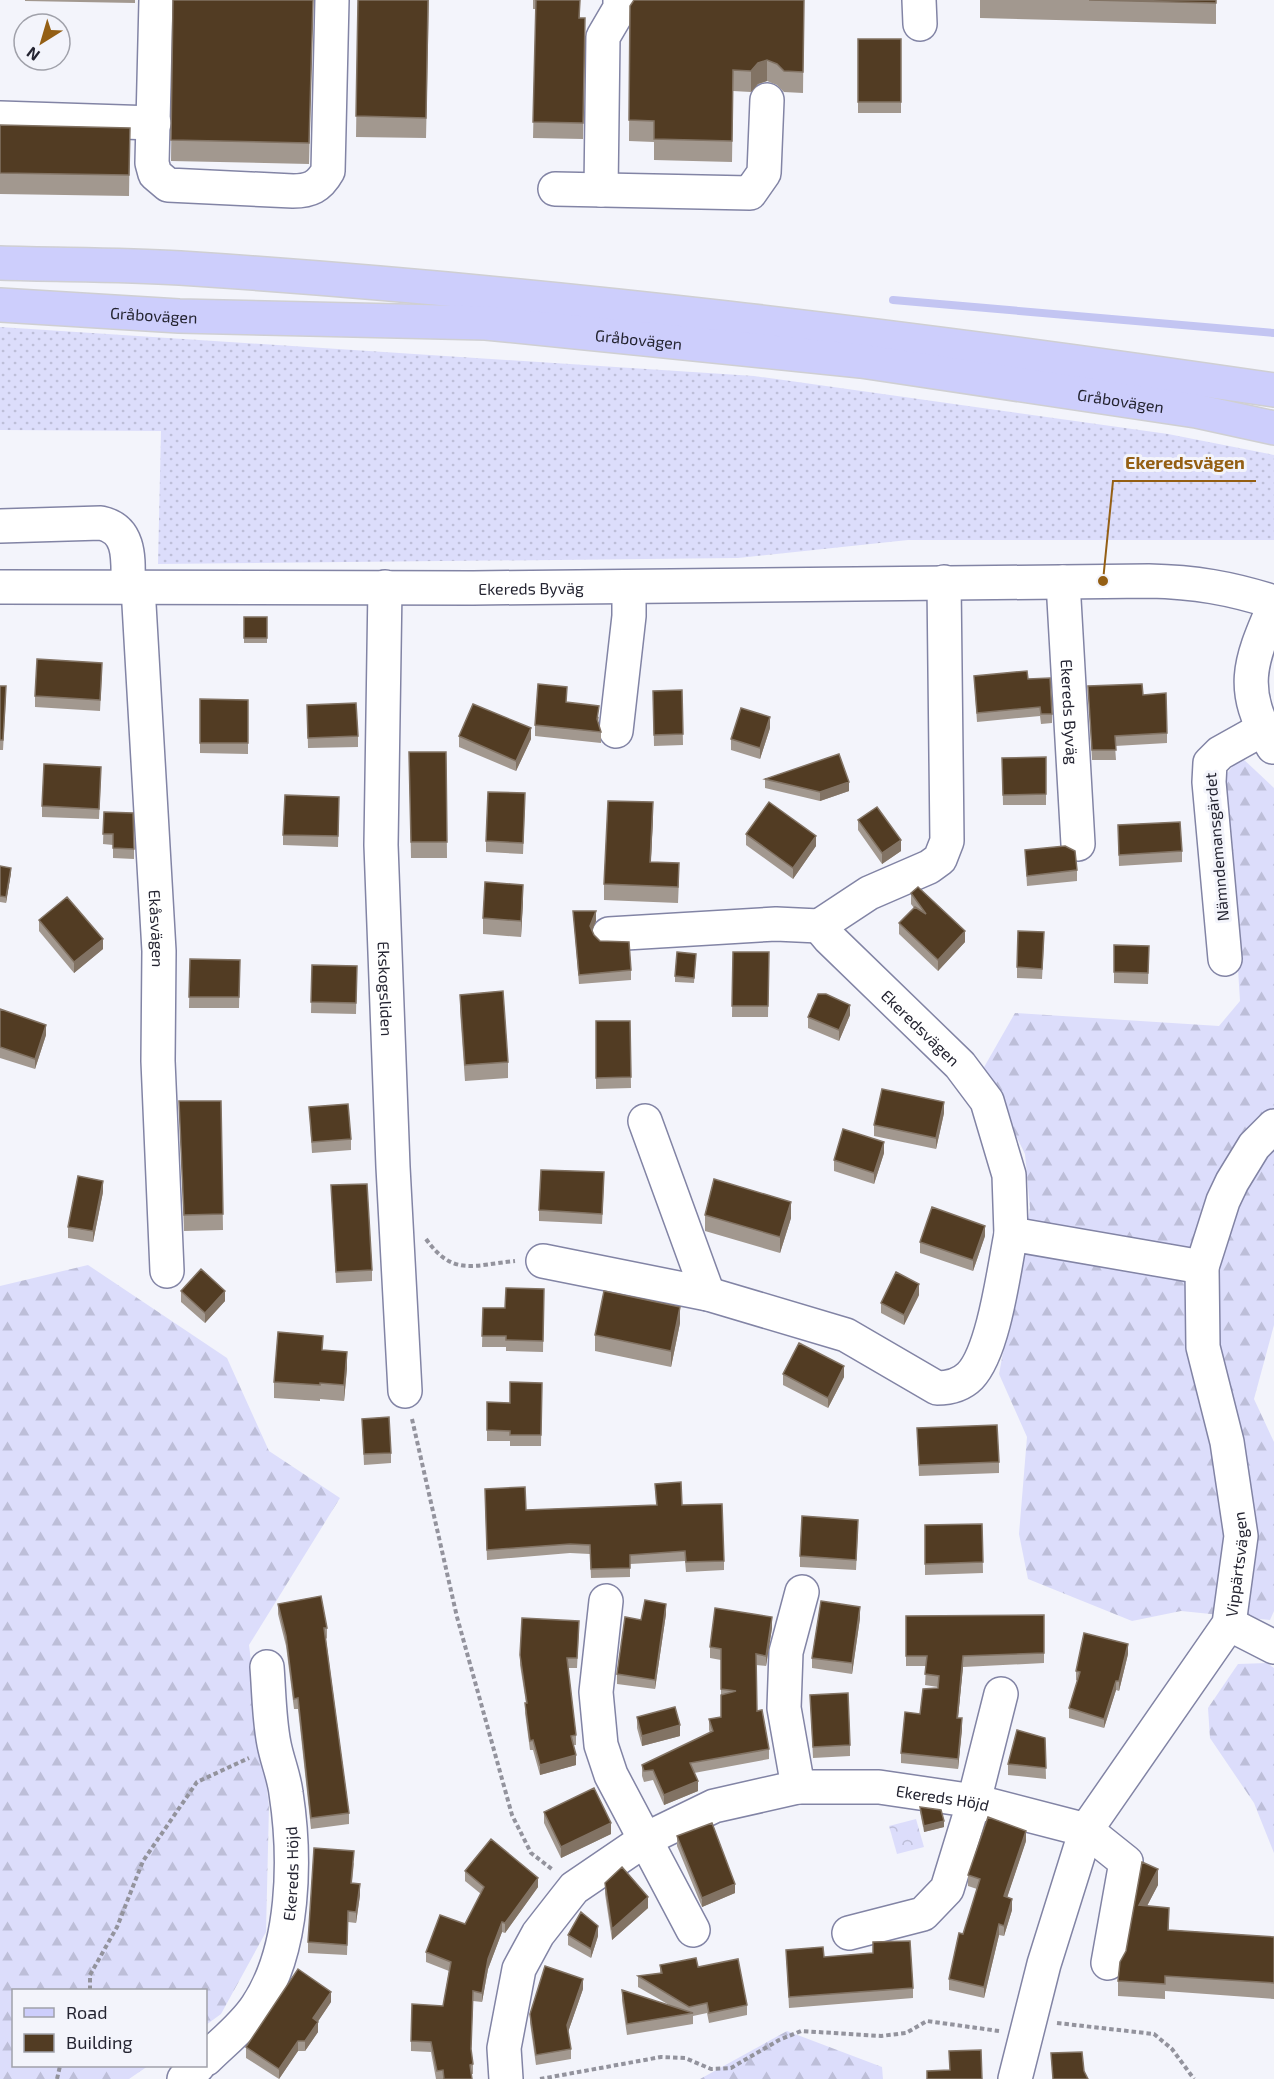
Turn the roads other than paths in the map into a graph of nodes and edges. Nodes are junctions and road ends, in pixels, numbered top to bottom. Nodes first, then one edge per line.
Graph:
1 (156, 0) edge
2 (332, 0) edge
3 (620, 0) edge
4 (767, 100) dead end
5 (0, 118) edge
6 (154, 123) junction
7 (555, 189) dead end
8 (602, 190) junction
9 (0, 263) edge
10 (0, 305) edge
11 (1274, 390) edge
12 (1274, 428) edge
13 (0, 526) edge
14 (944, 582) junction
15 (1064, 582) junction
16 (629, 586) junction
17 (0, 587) edge
18 (133, 587) junction
19 (385, 587) junction
20 (1274, 604) edge
21 (616, 730) dead end
22 (1268, 739) edge
23 (1078, 844) dead end
24 (819, 926) junction
25 (609, 934) dead end
26 (1226, 959) dead end
27 (645, 1121) dead end
28 (1274, 1126) edge
29 (1011, 1234) junction
30 (543, 1261) road end
31 (1202, 1268) junction
32 (167, 1271) dead end
33 (708, 1294) junction
34 (405, 1390) road end
35 (801, 1592) dead end
36 (606, 1600) dead end
37 (1229, 1624) junction
38 (1274, 1647) edge
39 (267, 1666) dead end
40 (1001, 1694) dead end
41 (798, 1787) junction
42 (974, 1801) junction
43 (1086, 1830) junction
44 (646, 1839) junction
45 (693, 1930) dead end
46 (849, 1933) dead end
47 (1107, 1963) dead end
48 (207, 2058) edge
49 (197, 2067) edge
50 (184, 2079) edge
51 (506, 2079) edge
52 (1015, 2079) edge

1 - 6 street
2 - 6 street
3 - 8 street
4 - 8 street
5 - 6 street
7 - 8 street
9 - 11 main road, Gråbovägen
10 - 12 main road, Gråbovägen
13 - 18 street, Ekåsvägen
14 - 15 street, Ekereds Byväg
14 - 16 street, Ekereds Byväg
14 - 24 street
15 - 20 street, Ekereds Byväg
15 - 23 street, Ekereds Byväg
16 - 19 street, Ekereds Byväg
16 - 21 street
17 - 18 street, Ekereds Byväg
18 - 19 street, Ekereds Byväg
18 - 32 street, Ekåsvägen
19 - 34 street, Ekskogsliden
20 - 22 street
22 - 26 street, Nämndemansgärdet
24 - 25 street
24 - 29 street, Ekeredsvägen
27 - 33 street
28 - 31 street, Vippärtsvägen
29 - 31 street
29 - 33 street, Ekeredsvägen
30 - 33 street, Ekeredsvägen
31 - 37 street, Vippärtsvägen
35 - 41 street
36 - 44 street
37 - 38 street
37 - 43 street, Vippärtsvägen
39 - 48 street, Ekereds Höjd
40 - 42 street
41 - 42 street, Ekereds Höjd
41 - 44 street, Ekereds Höjd
42 - 43 street, Ekereds Höjd
42 - 46 street
43 - 47 street
43 - 52 street, Vippärtsvägen
44 - 45 street
44 - 51 street, Ekereds Höjd
49 - 50 street

